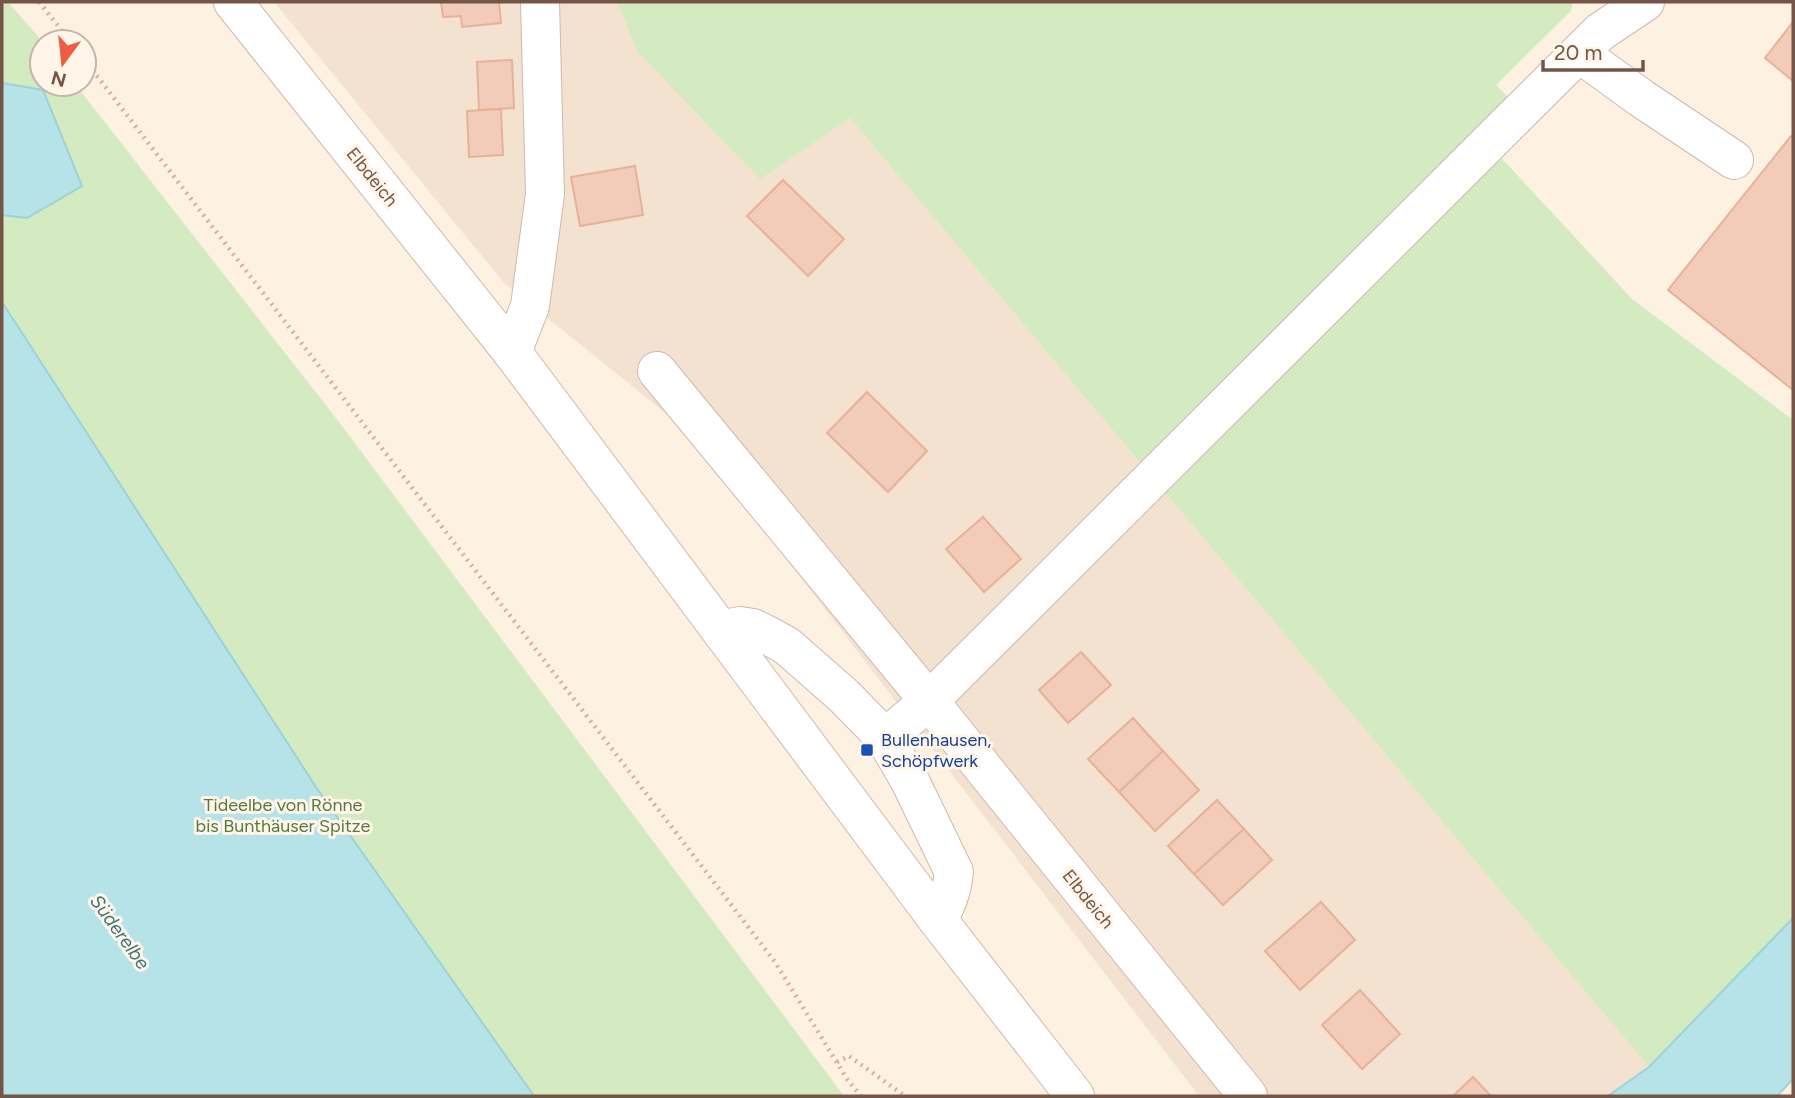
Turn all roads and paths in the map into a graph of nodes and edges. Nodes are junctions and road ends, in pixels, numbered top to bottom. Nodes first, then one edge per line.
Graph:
1 (39, 2) edge
2 (233, 2) edge
3 (540, 2) edge
4 (1645, 2) edge
5 (60, 28) edge
6 (1578, 53) junction
7 (98, 77) edge
8 (1734, 160) dead end
9 (512, 352) junction
10 (657, 371) dead end
11 (723, 634) junction
12 (929, 701) junction
13 (886, 738) junction
14 (937, 919) junction
15 (837, 1062) junction
16 (860, 1096) edge
17 (905, 1096) edge
18 (1075, 1096) edge
19 (1248, 1096) edge

1 - 5 path
2 - 9 street, Elbdeich
3 - 9 street
4 - 6 street
6 - 8 street
6 - 12 street
7 - 15 path
9 - 11 street, Elbdeich
10 - 12 street, Elbdeich
11 - 13 street
11 - 14 street, Elbdeich
12 - 13 street
12 - 19 street, Elbdeich
13 - 14 street
14 - 18 street, Elbdeich
15 - 16 path
15 - 17 path

